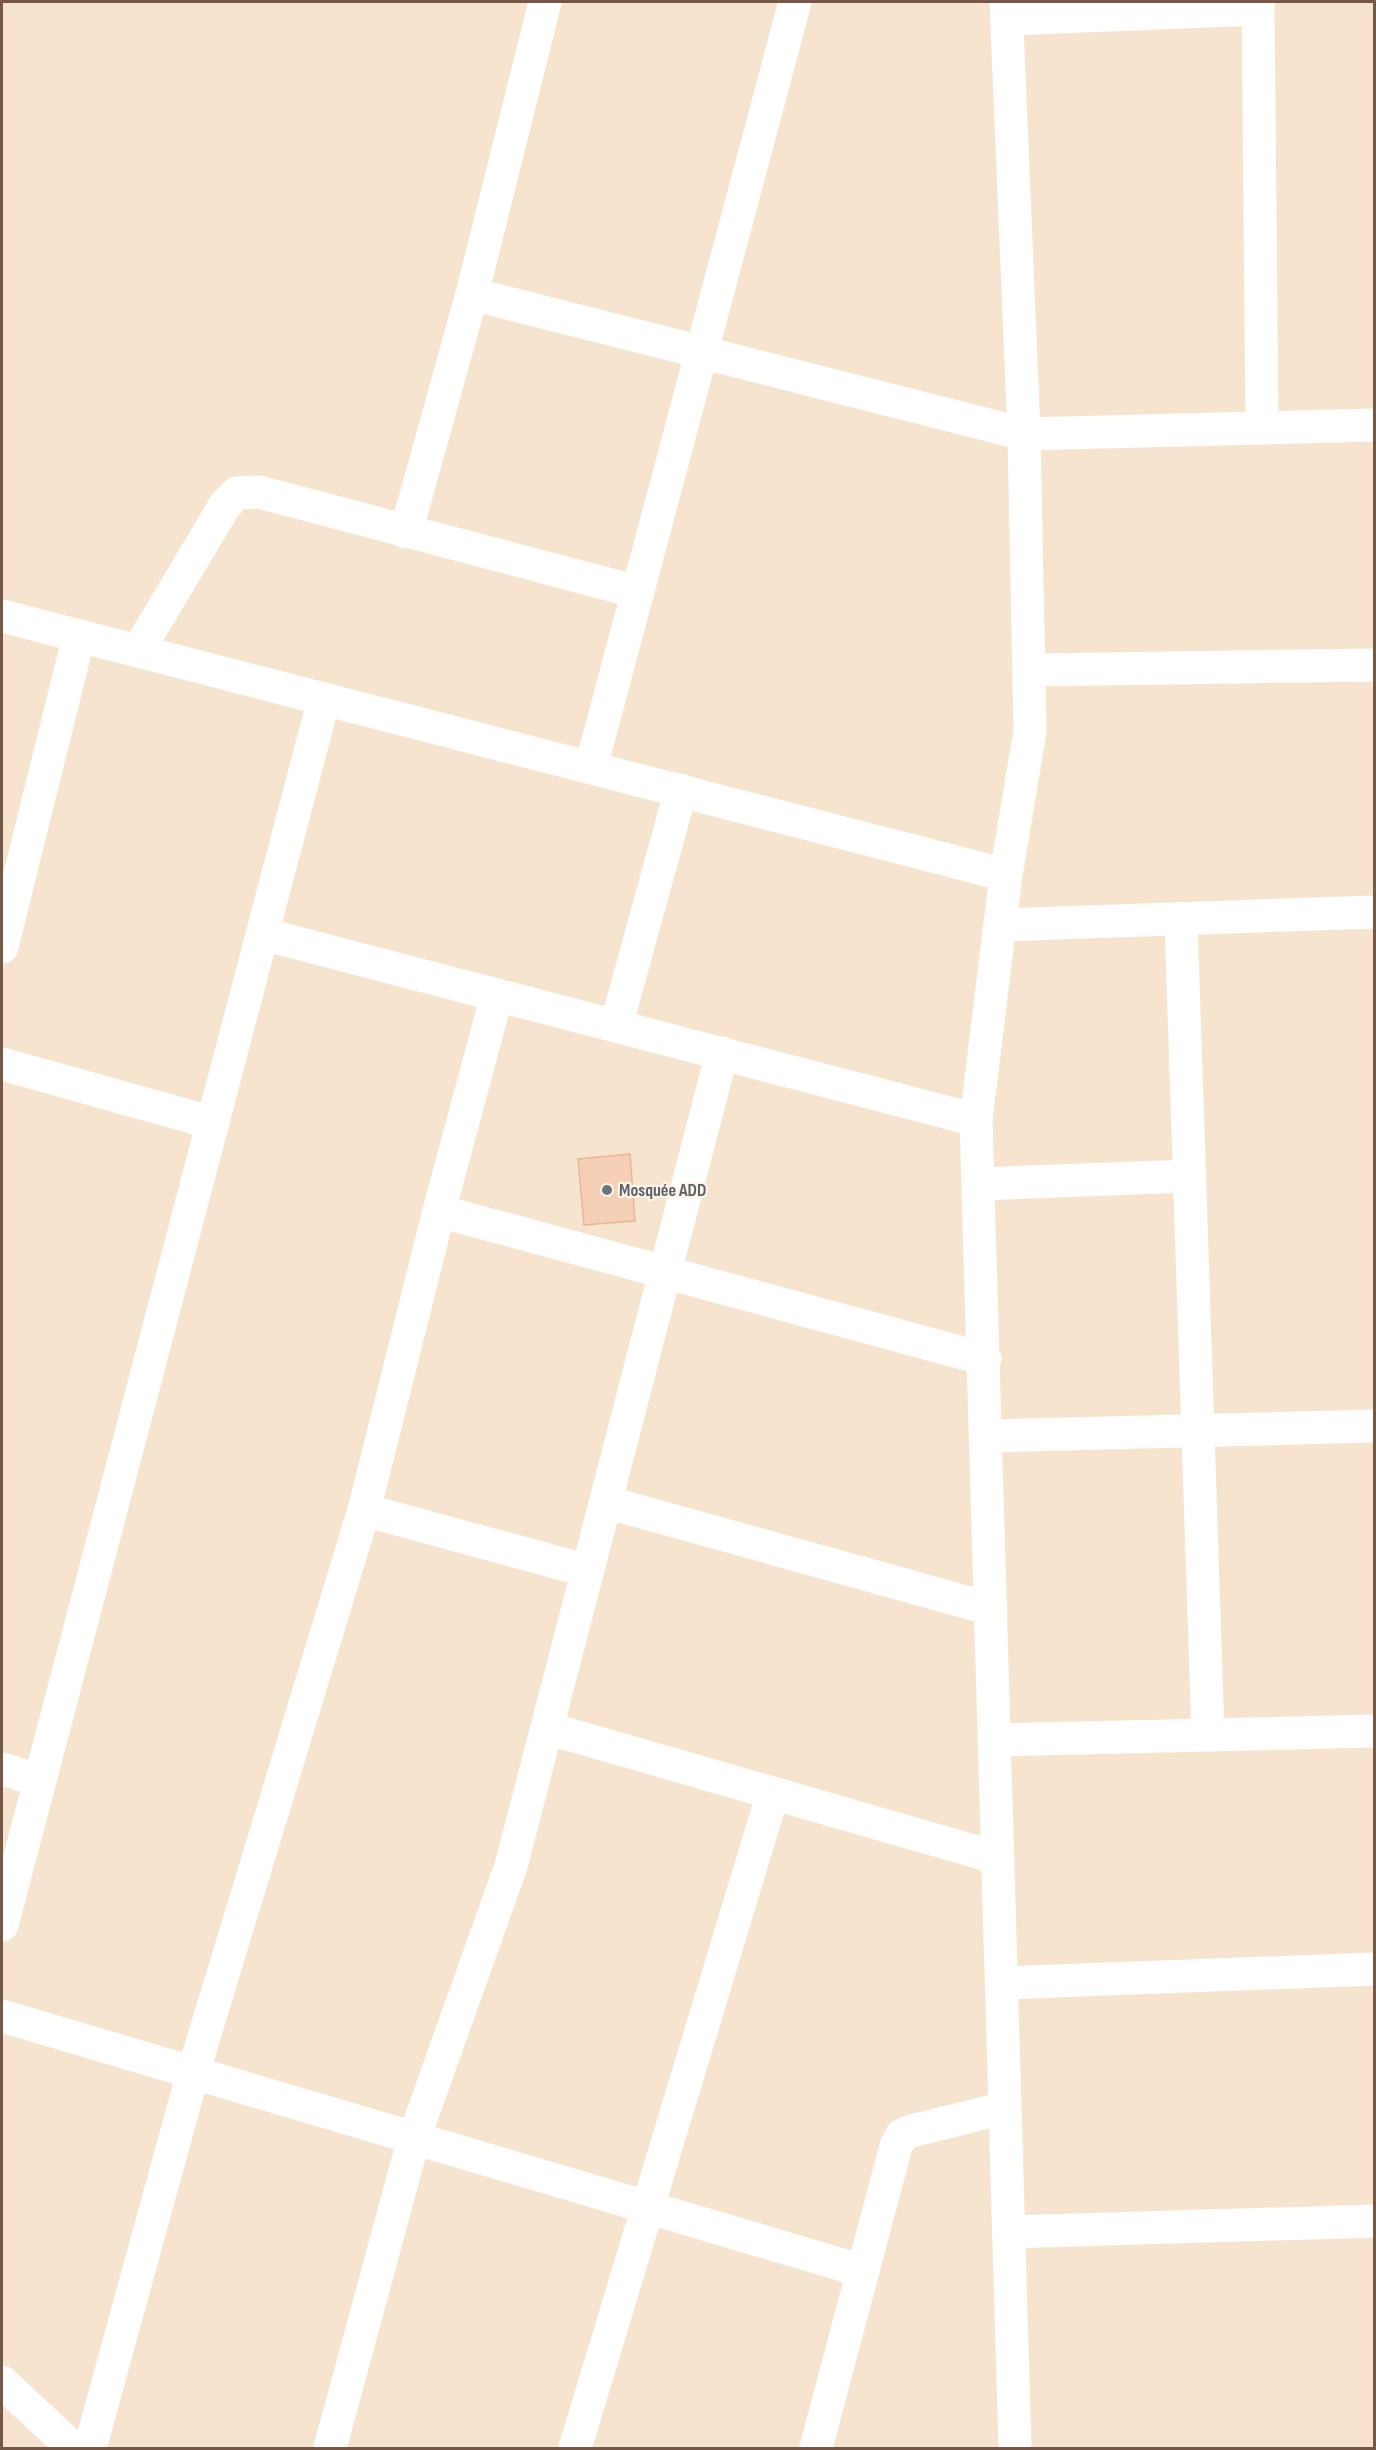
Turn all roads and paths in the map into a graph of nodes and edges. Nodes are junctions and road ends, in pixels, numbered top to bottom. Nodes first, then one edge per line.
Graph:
1 (545, 2) edge
2 (795, 2) edge
3 (1258, 5) edge
4 (1006, 10) edge
5 (472, 294) junction
6 (702, 352) junction
7 (1374, 425) edge
8 (1262, 428) junction
9 (1024, 434) junction
10 (406, 532) junction
11 (638, 592) junction
12 (2, 616) edge
13 (79, 636) junction
14 (138, 651) junction
15 (1374, 665) edge
16 (1029, 670) junction
17 (324, 699) junction
18 (591, 767) junction
19 (681, 790) junction
20 (1006, 875) junction
21 (1374, 912) edge
22 (1181, 920) junction
23 (1000, 924) junction
24 (263, 933) junction
25 (2, 947) edge
26 (497, 995) junction
27 (616, 1026) junction
28 (722, 1053) junction
29 (2, 1064) edge
30 (976, 1120) junction
31 (213, 1123) junction
32 (1190, 1176) junction
33 (979, 1184) junction
34 (439, 1211) junction
35 (665, 1272) junction
36 (985, 1359) junction
37 (1374, 1426) edge
38 (1198, 1430) junction
39 (987, 1436) junction
40 (606, 1502) junction
41 (364, 1510) junction
42 (588, 1571) junction
43 (992, 1609) junction
44 (547, 1728) junction
45 (1374, 1731) edge
46 (1208, 1735) junction
47 (995, 1740) junction
48 (2, 1769) edge
49 (39, 1780) junction
50 (773, 1793) junction
51 (998, 1858) junction
52 (2, 1925) edge
53 (1374, 1969) edge
54 (1002, 1983) junction
55 (2, 2016) edge
56 (193, 2073) junction
57 (1005, 2108) junction
58 (414, 2138) junction
59 (648, 2207) junction
60 (1374, 2221) edge
61 (1009, 2232) junction
62 (863, 2271) junction
63 (2, 2382) edge
64 (73, 2448) edge
65 (90, 2448) edge
66 (330, 2448) edge
67 (575, 2448) edge
68 (816, 2448) edge
69 (1015, 2448) edge

1 - 5 street
2 - 6 street
3 - 4 street
3 - 8 street
4 - 9 street
5 - 6 street
5 - 10 street
6 - 9 street
6 - 11 street
7 - 8 street
8 - 9 street
9 - 16 street
10 - 11 street
10 - 14 street
11 - 18 street
12 - 13 street
13 - 14 street
13 - 25 street
14 - 17 street
15 - 16 street
16 - 20 street
17 - 18 street
17 - 24 street
18 - 19 street
19 - 20 street
19 - 27 street
20 - 23 street
21 - 22 street
22 - 23 street
22 - 32 street
23 - 30 street
24 - 26 street
24 - 31 street
26 - 27 street
26 - 34 street
27 - 28 street
28 - 30 street
28 - 35 street
29 - 31 street
30 - 33 street
31 - 49 street
32 - 33 street
32 - 38 street
33 - 36 street
34 - 35 street
34 - 41 street
35 - 36 street
35 - 40 street
36 - 39 street
37 - 38 street
38 - 39 street
38 - 46 street
39 - 43 street
40 - 42 street
40 - 43 street
41 - 42 street
41 - 56 street
42 - 44 street
43 - 47 street
44 - 50 street
44 - 58 street
45 - 46 street
46 - 47 street
47 - 51 street
48 - 49 street
49 - 52 street
50 - 51 street
50 - 59 street
51 - 54 street
53 - 54 street
54 - 57 street
55 - 56 street
56 - 58 street
56 - 65 street
57 - 61 street
57 - 62 street
58 - 59 street
58 - 66 street
59 - 62 street
59 - 67 street
60 - 61 street
61 - 69 street
62 - 68 street
63 - 64 street

